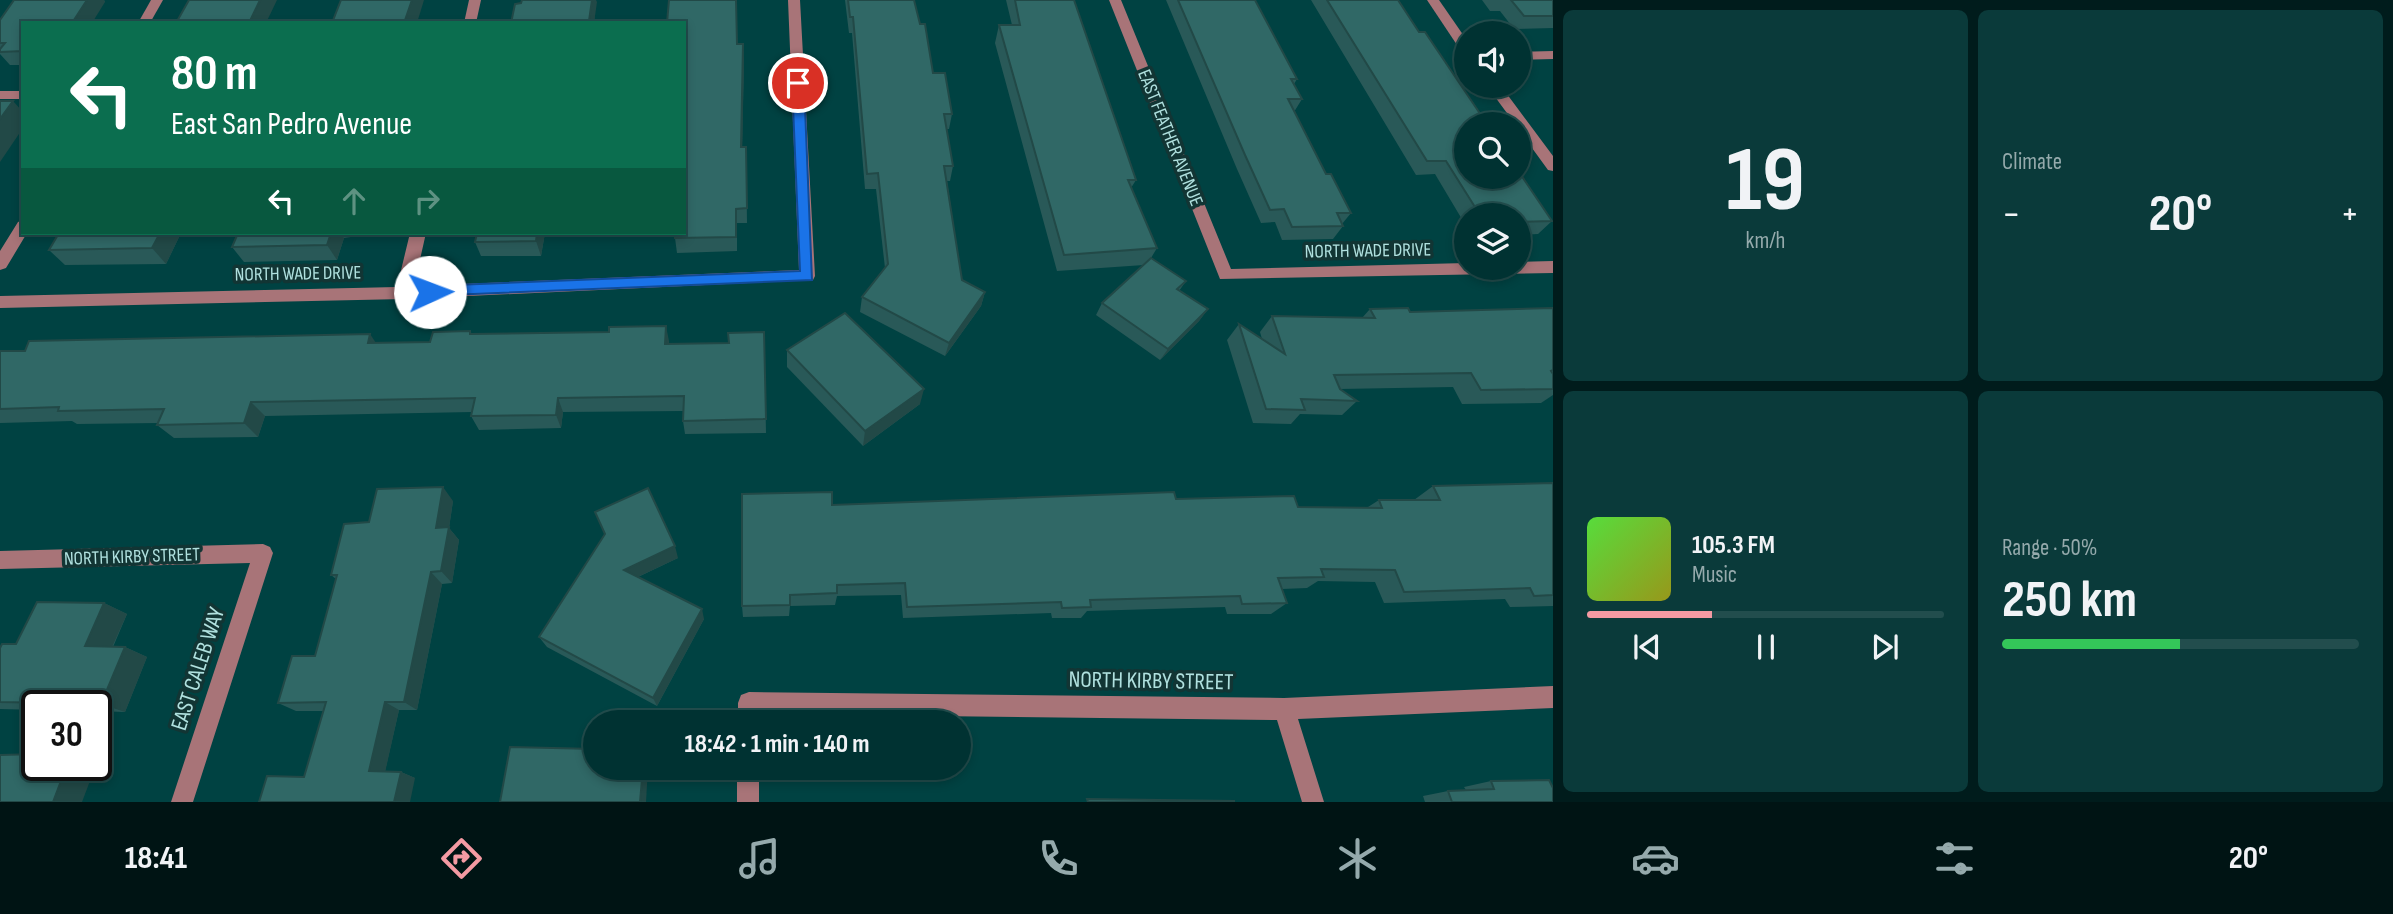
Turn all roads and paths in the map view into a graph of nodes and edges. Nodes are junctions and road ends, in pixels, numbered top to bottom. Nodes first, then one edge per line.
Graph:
1 (157, 0) edge
2 (475, 0) edge
3 (794, 0) edge
4 (1115, 0) edge
5 (1433, 0) edge
6 (145, 21) edge
7 (470, 21) edge
8 (1454, 31) edge
9 (1553, 55) edge
10 (1531, 56) edge
11 (0, 95) edge
12 (21, 95) edge
13 (1503, 98) edge
14 (1553, 166) edge
15 (21, 229) edge
16 (418, 235) edge
17 (0, 264) edge
18 (1553, 267) edge
19 (1226, 275) joint
20 (404, 293) junction
21 (0, 302) edge
22 (263, 553) joint
23 (0, 560) edge
24 (1553, 697) edge
25 (1284, 709) junction
26 (971, 711) edge
27 (748, 780) edge
28 (182, 802) edge
29 (748, 802) edge
30 (1313, 802) edge

1 - 6 street
2 - 7 street
3 - 20 street, NORTH WADE DRIVE
4 - 19 street, EAST FEATHER AVENUE
5 - 8 street
9 - 10 street
11 - 12 street
13 - 14 street
15 - 17 street
16 - 20 street
18 - 19 street, NORTH WADE DRIVE
20 - 21 street, NORTH WADE DRIVE
22 - 23 street, NORTH KIRBY STREET
22 - 28 street, EAST CALEB WAY
24 - 25 street, NORTH KIRBY STREET
25 - 26 street, NORTH KIRBY STREET
25 - 30 street
27 - 29 street

